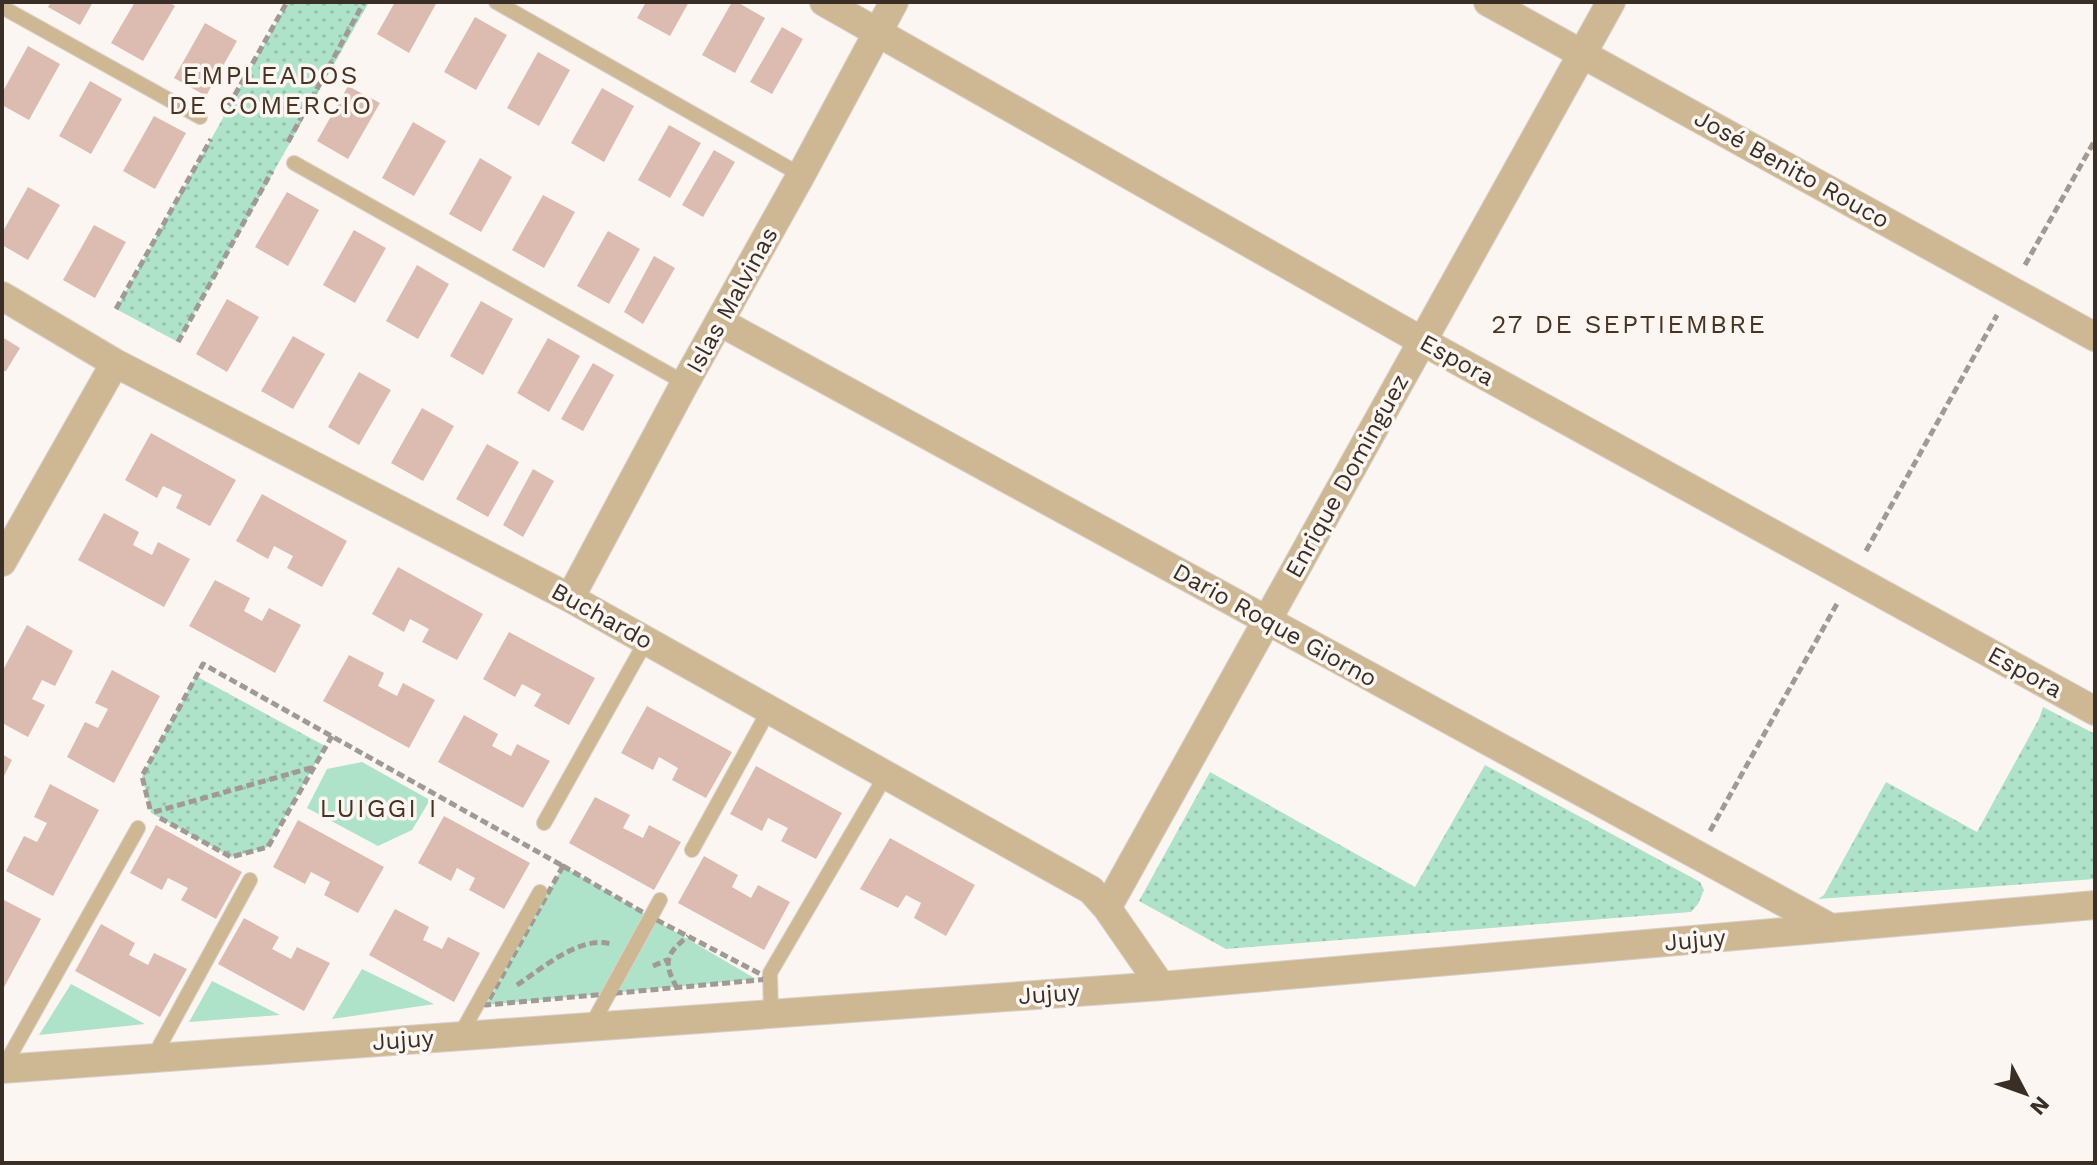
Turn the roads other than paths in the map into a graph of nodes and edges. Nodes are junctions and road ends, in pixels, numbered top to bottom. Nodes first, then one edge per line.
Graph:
1 (496, 2) edge
2 (824, 2) edge
3 (894, 2) edge
4 (1488, 2) edge
5 (1611, 2) edge
6 (2, 7) edge
7 (878, 31) junction
8 (1582, 54) junction
9 (200, 117) dead end
10 (294, 163) dead end
11 (801, 175) junction
12 (2, 296) edge
13 (720, 322) junction
14 (2095, 337) edge
15 (1422, 341) junction
16 (115, 363) junction
17 (685, 383) junction
18 (2, 562) edge
19 (570, 598) junction
20 (1266, 621) junction
21 (646, 641) junction
22 (769, 710) junction
23 (2095, 711) edge
24 (886, 775) junction
25 (544, 823) dead end
26 (138, 828) dead end
27 (692, 850) dead end
28 (250, 880) dead end
29 (540, 892) dead end
30 (660, 900) dead end
31 (2095, 905) edge
32 (1107, 908) junction
33 (1831, 928) junction
34 (1161, 986) junction
35 (771, 1013) junction
36 (591, 1026) junction
37 (460, 1035) junction
38 (153, 1058) junction
39 (3, 1069) edge

1 - 11 lane
2 - 7 street, Espora
3 - 7 street, Islas Malvinas
4 - 8 street, José Benito Rouco
5 - 8 street, Enrique Dominguez
6 - 9 lane
7 - 11 street, Islas Malvinas
7 - 15 street, Espora
8 - 14 street, José Benito Rouco
8 - 15 street, Enrique Dominguez
10 - 17 lane
11 - 13 street, Islas Malvinas
12 - 16 street, Buchardo
13 - 17 street, Islas Malvinas
13 - 20 street, Dario Roque Giorno
15 - 20 street, Enrique Dominguez
15 - 23 street, Espora
16 - 18 street
16 - 19 street, Buchardo
17 - 19 street, Islas Malvinas
19 - 21 street, Buchardo
20 - 32 street, Enrique Dominguez
20 - 33 street, Dario Roque Giorno
21 - 22 street, Buchardo
21 - 25 lane
22 - 24 street, Buchardo
22 - 27 lane
24 - 32 street, Buchardo
24 - 35 lane
26 - 39 lane
28 - 38 lane
29 - 37 lane
30 - 36 lane
31 - 33 street, Jujuy
32 - 34 street, Buchardo
33 - 34 street, Jujuy
34 - 35 street, Jujuy
35 - 36 street, Jujuy
36 - 37 street, Jujuy
37 - 38 street, Jujuy
38 - 39 street, Jujuy

